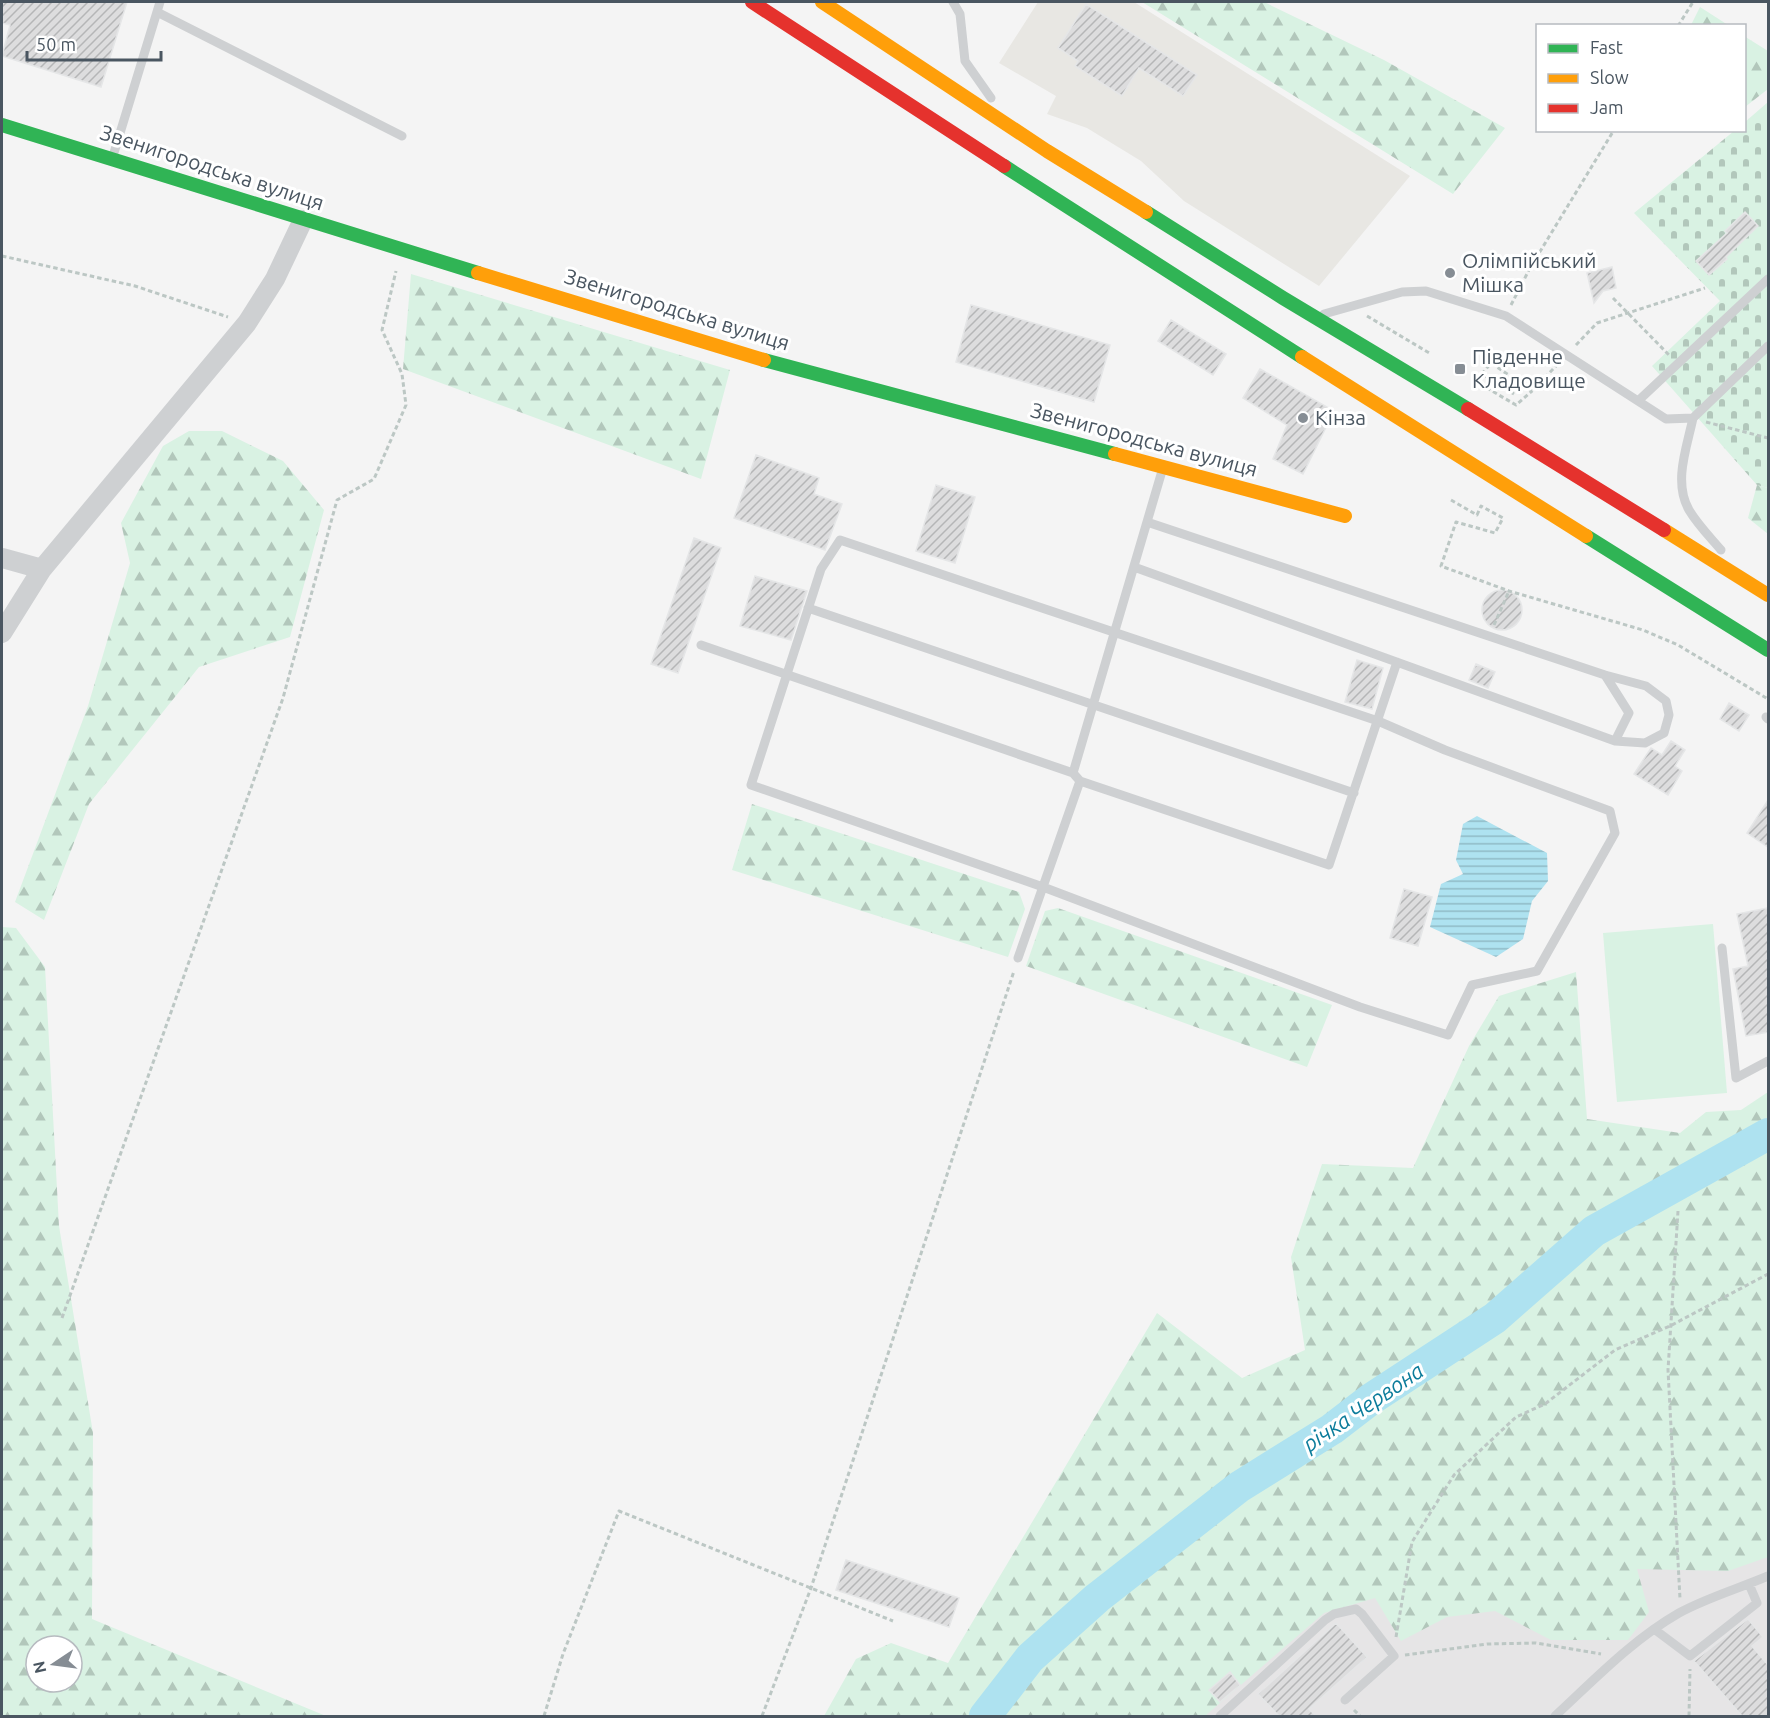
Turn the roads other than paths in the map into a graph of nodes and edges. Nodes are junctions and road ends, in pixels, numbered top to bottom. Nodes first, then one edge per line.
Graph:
1 (160, 2) edge
2 (752, 2) edge
3 (822, 2) edge
4 (953, 2) edge
5 (157, 12) junction
6 (995, 102) dead end
7 (1001, 110) dead end
8 (2, 125) edge
9 (1022, 135) junction
10 (402, 136) dead end
11 (112, 158) junction
12 (303, 220) junction
13 (1768, 279) edge
14 (1315, 317) junction
15 (1768, 346) edge
16 (1638, 400) junction
17 (1693, 418) junction
18 (1163, 467) junction
19 (1346, 516) dead end
20 (1147, 522) junction
21 (2, 558) edge
22 (1134, 567) junction
23 (42, 569) junction
24 (1748, 582) junction
25 (1768, 595) edge
26 (808, 608) junction
27 (2, 633) edge
28 (1114, 634) junction
29 (701, 645) dead end
30 (1768, 650) edge
31 (1397, 662) junction
32 (787, 674) junction
33 (1605, 675) junction
34 (1093, 705) junction
35 (1378, 721) junction
36 (1615, 741) junction
37 (1073, 773) junction
38 (1080, 781) junction
39 (1354, 793) junction
40 (1043, 887) junction
41 (1722, 948) dead end
42 (1018, 958) road end
43 (1768, 1061) edge
44 (1768, 1576) edge
45 (1749, 1584) junction
46 (1757, 1603) junction
47 (1768, 1604) edge
48 (1654, 1629) junction
49 (1344, 1700) dead end
50 (1220, 1716) edge
51 (1555, 1716) edge

1 - 5 lane
2 - 30 main road
3 - 9 main road
4 - 6 lane
5 - 10 lane
5 - 11 lane
7 - 9 lane
8 - 11 main road, Звенигородська вулиця
9 - 14 main road
11 - 12 main road, Звенигородська вулиця
12 - 18 main road, Звенигородська вулиця
12 - 23 street
13 - 16 lane
14 - 16 lane
14 - 24 main road
15 - 17 lane
16 - 17 lane
17 - 24 lane
18 - 19 main road, Звенигородська вулиця
18 - 20 lane
20 - 22 lane
20 - 33 lane
21 - 23 street
22 - 28 lane
22 - 31 lane
23 - 27 street
24 - 25 main road
26 - 28 lane
26 - 32 lane
26 - 34 lane
28 - 34 lane
28 - 35 lane
29 - 32 lane
31 - 35 lane
31 - 36 lane
32 - 37 lane
32 - 40 lane
33 - 36 lane
33 - 36 lane
34 - 37 lane
34 - 39 lane
35 - 39 lane
35 - 40 lane
37 - 38 lane
38 - 39 lane
38 - 40 lane
40 - 42 lane
41 - 43 lane
44 - 45 lane
45 - 46 lane
45 - 48 lane
46 - 47 lane
46 - 48 lane
48 - 51 lane
49 - 50 lane

